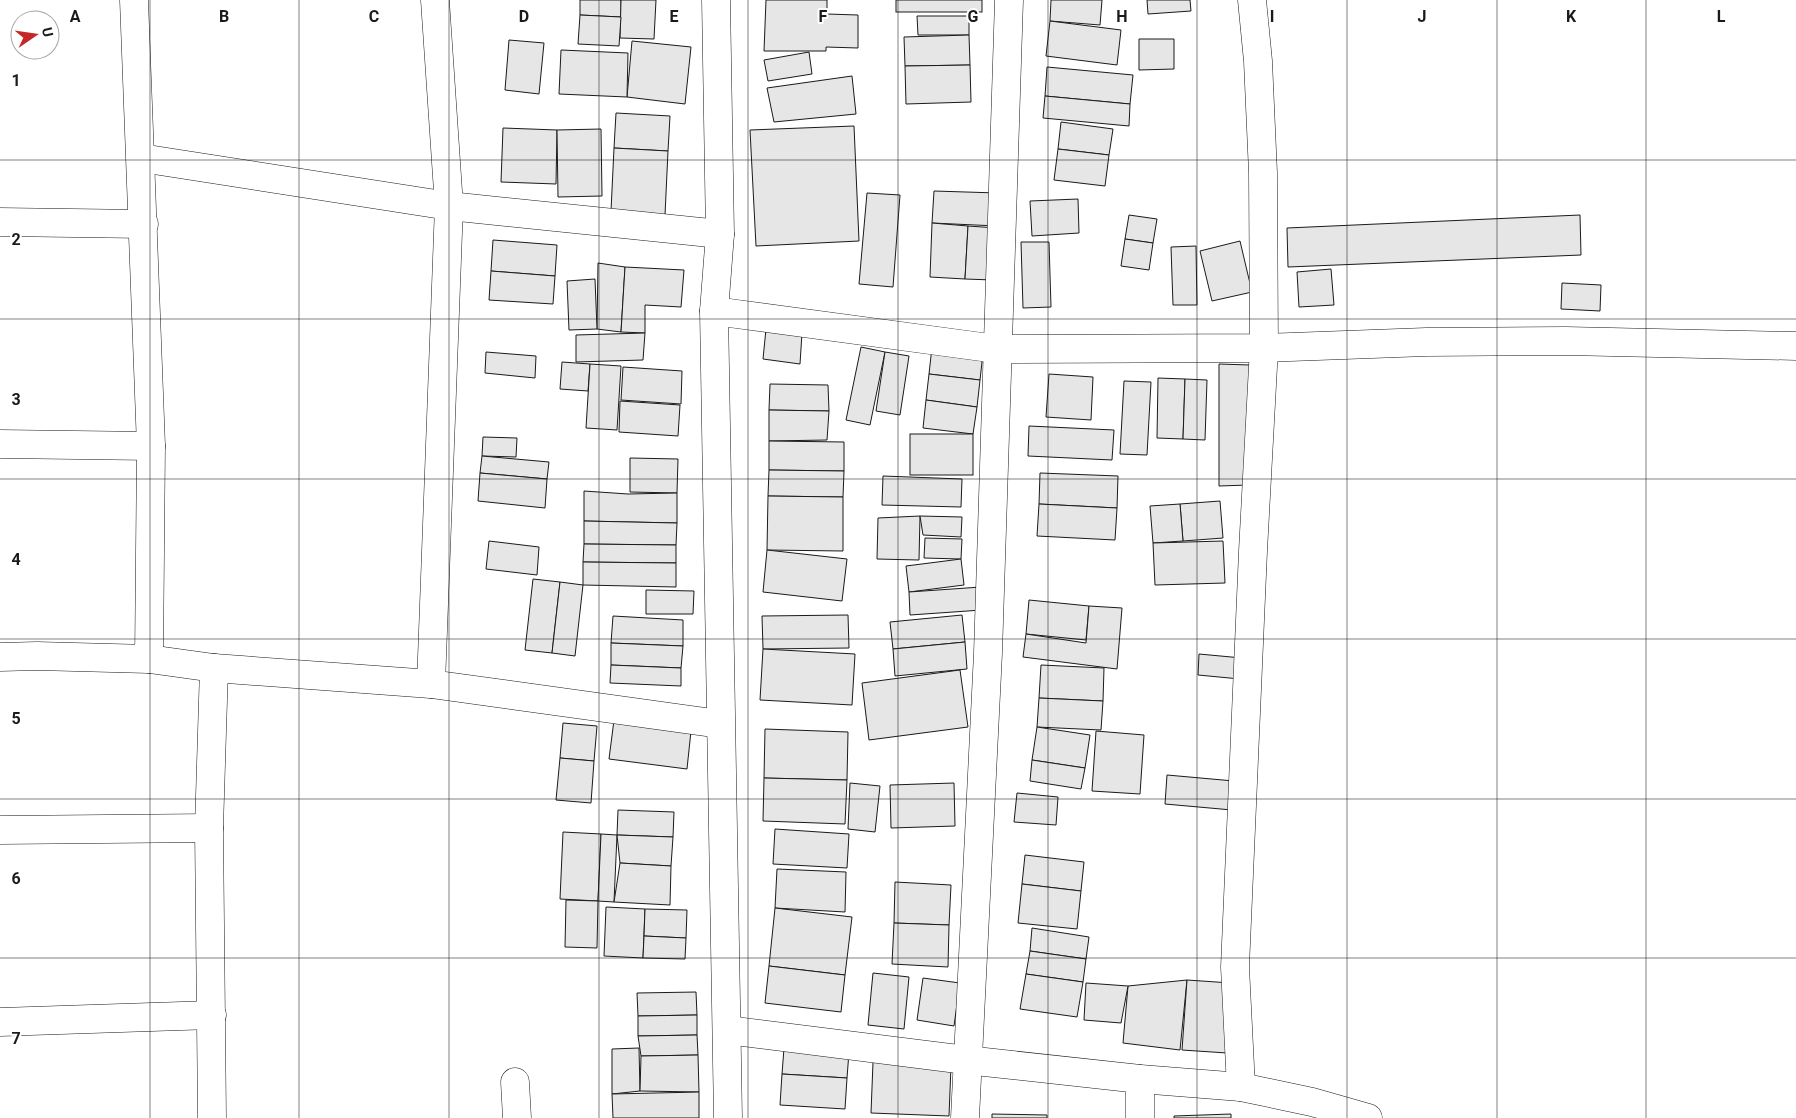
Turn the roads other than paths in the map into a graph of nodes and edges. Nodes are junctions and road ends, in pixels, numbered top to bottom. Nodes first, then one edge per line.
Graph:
1 (134, 0) edge
2 (436, 0) edge
3 (716, 0) edge
4 (1009, 0) edge
5 (1252, 0) edge
6 (141, 158) junction
7 (449, 206) junction
8 (0, 222) edge
9 (144, 224) junction
10 (720, 234) junction
11 (714, 311) junction
12 (1796, 346) edge
13 (1264, 348) junction
14 (997, 349) junction
15 (0, 444) edge
16 (151, 446) junction
17 (0, 657) edge
18 (148, 659) junction
19 (214, 668) junction
20 (432, 684) junction
21 (720, 724) junction
22 (209, 828) junction
23 (0, 830) edge
24 (212, 1015) junction
25 (0, 1022) edge
26 (727, 1030) junction
27 (966, 1060) junction
28 (1140, 1079) junction
29 (515, 1082) dead end
30 (1241, 1087) junction
31 (1313, 1110) edge
32 (212, 1118) edge
33 (517, 1118) edge
34 (728, 1118) edge
35 (965, 1118) edge
36 (1140, 1118) edge
37 (1368, 1118) edge

1 - 6 street
2 - 7 street
3 - 10 street
4 - 14 street
5 - 13 street
6 - 7 street
6 - 9 street
7 - 10 street
7 - 20 street
8 - 9 street
9 - 16 street
10 - 11 street
11 - 14 street
11 - 21 street
12 - 13 street
13 - 14 street
13 - 30 street
14 - 27 street
15 - 16 street
16 - 18 street
17 - 18 street
18 - 19 street
19 - 20 street
19 - 22 street
20 - 21 street
21 - 26 street
22 - 23 street
22 - 24 street
24 - 25 street
24 - 32 street
26 - 27 street
26 - 34 street
27 - 28 street
27 - 35 street
28 - 30 street
28 - 36 street
29 - 33 street
30 - 31 street
31 - 37 street

